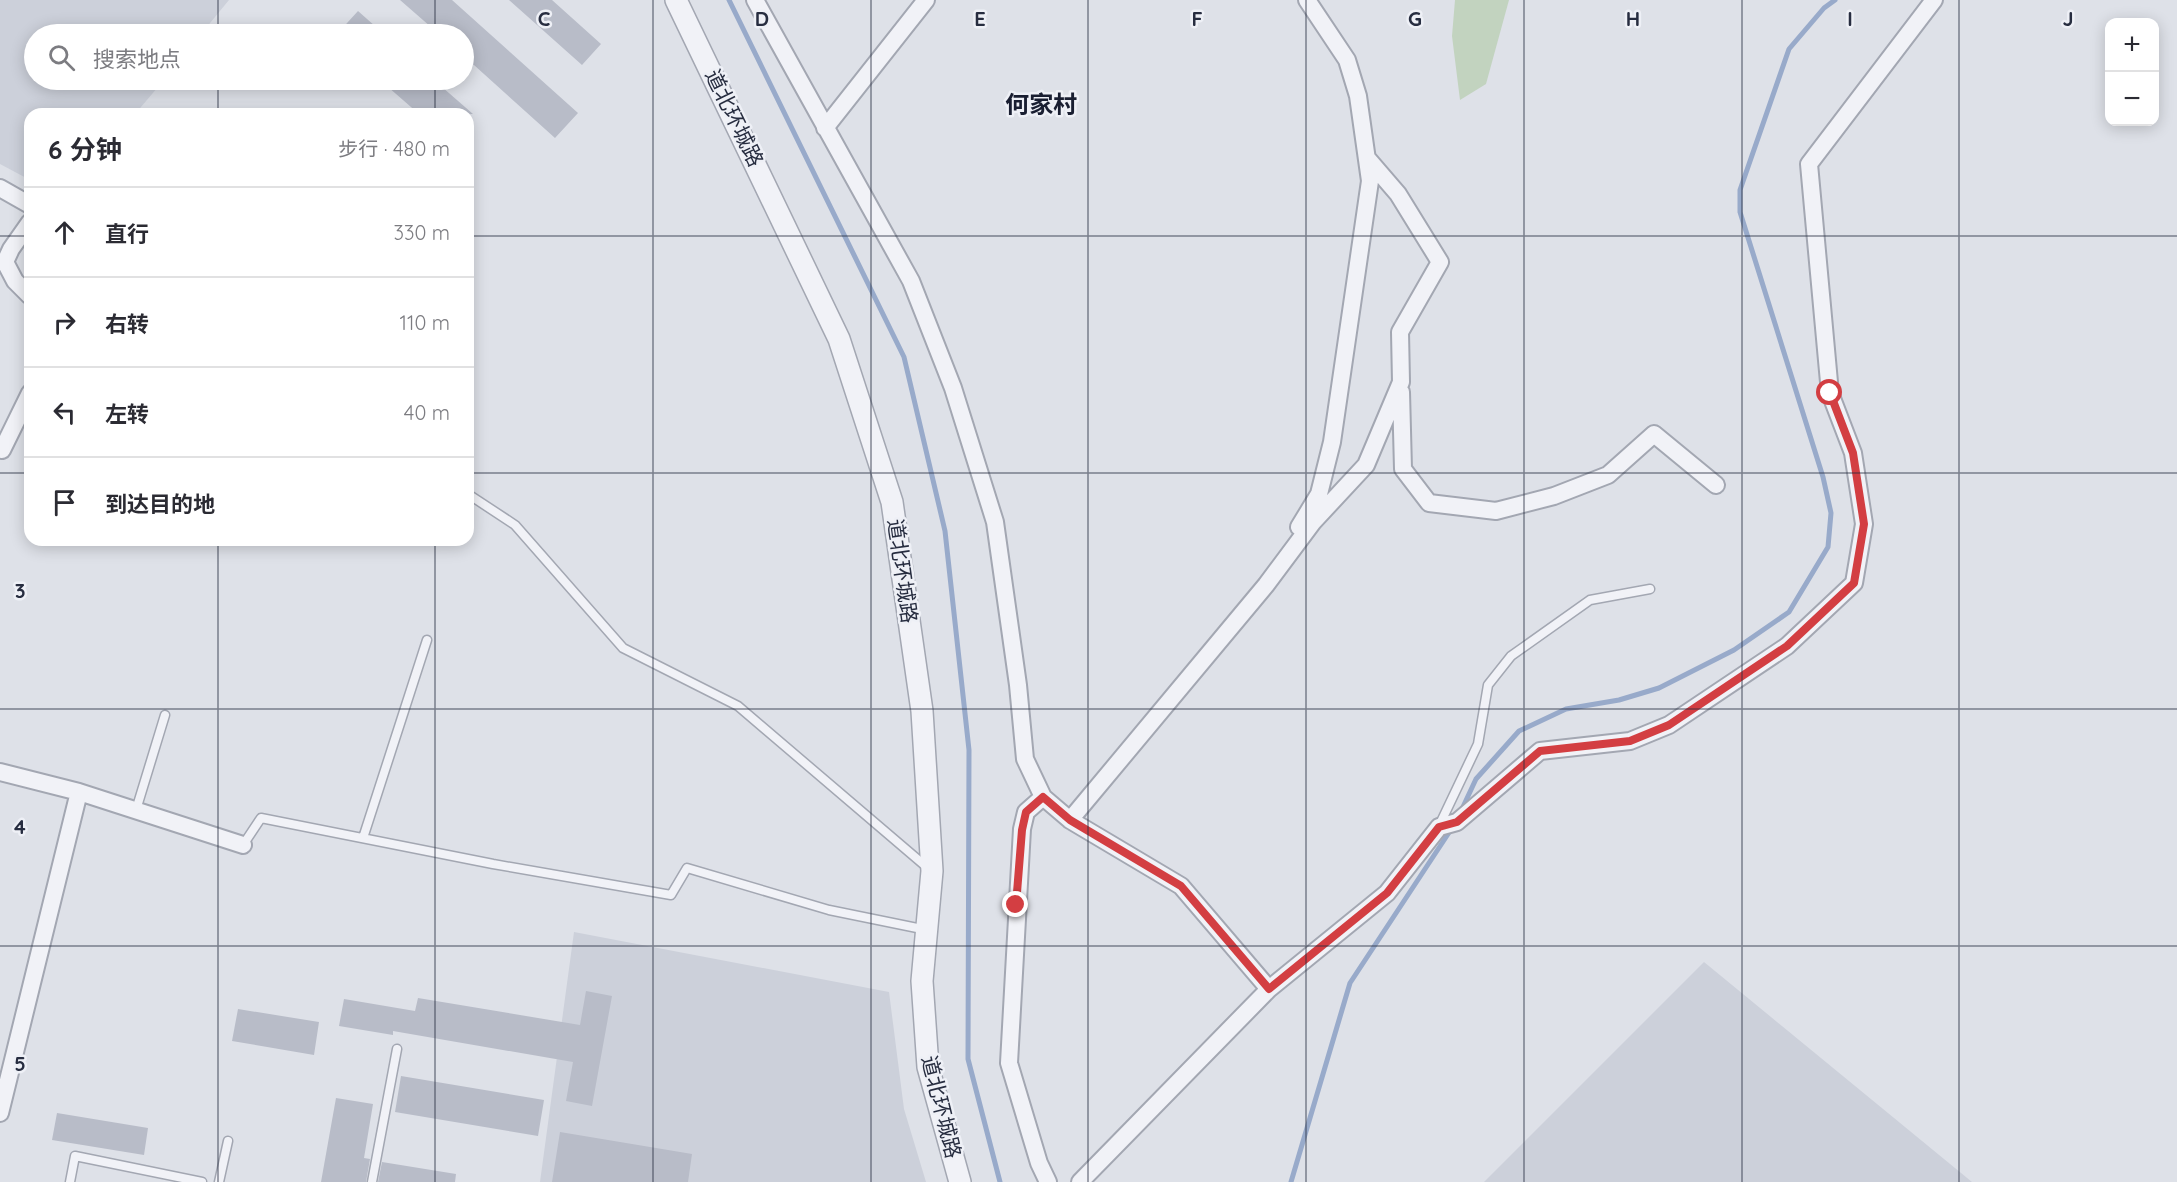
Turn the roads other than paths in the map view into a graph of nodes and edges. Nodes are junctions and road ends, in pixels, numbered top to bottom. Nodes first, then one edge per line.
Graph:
1 (676, 0) edge
2 (755, 0) edge
3 (926, 0) edge
4 (1307, 0) edge
5 (1934, 0) edge
6 (825, 128) junction
7 (1367, 158) junction
8 (0, 188) edge
9 (24, 202) edge
10 (24, 231) edge
11 (24, 290) edge
12 (1401, 382) junction
13 (24, 406) edge
14 (1, 454) edge
15 (1716, 485) dead end
16 (474, 498) edge
17 (1266, 585) junction
18 (1650, 589) dead end
19 (427, 640) dead end
20 (165, 716) dead end
21 (0, 772) edge
22 (79, 792) junction
23 (1043, 797) junction
24 (136, 810) junction
25 (1070, 820) junction
26 (1439, 827) junction
27 (363, 838) junction
28 (243, 845) joint
29 (932, 871) junction
30 (927, 930) junction
31 (1269, 989) junction
32 (398, 1049) dead end
33 (0, 1113) edge
34 (228, 1141) dead end
35 (70, 1182) edge
36 (202, 1182) edge
37 (219, 1182) edge
38 (372, 1182) edge
39 (960, 1182) edge
40 (1048, 1182) edge
41 (1080, 1182) edge

1 - 29 street, 道北环城路
2 - 6 street
3 - 6 street
4 - 7 street
5 - 26 street
6 - 23 street
7 - 12 street
7 - 17 street
8 - 9 street
10 - 11 street
12 - 15 street
12 - 17 street
13 - 14 street
16 - 29 lane
17 - 25 street
18 - 26 lane
19 - 27 lane
20 - 24 lane
21 - 22 street
22 - 24 street
22 - 33 street
23 - 25 street
23 - 40 street
24 - 28 street
25 - 31 street
26 - 31 street
27 - 28 lane
27 - 30 lane
29 - 30 street, 道北环城路
30 - 39 street, 道北环城路
31 - 41 street
32 - 38 lane
34 - 37 lane
35 - 36 lane

